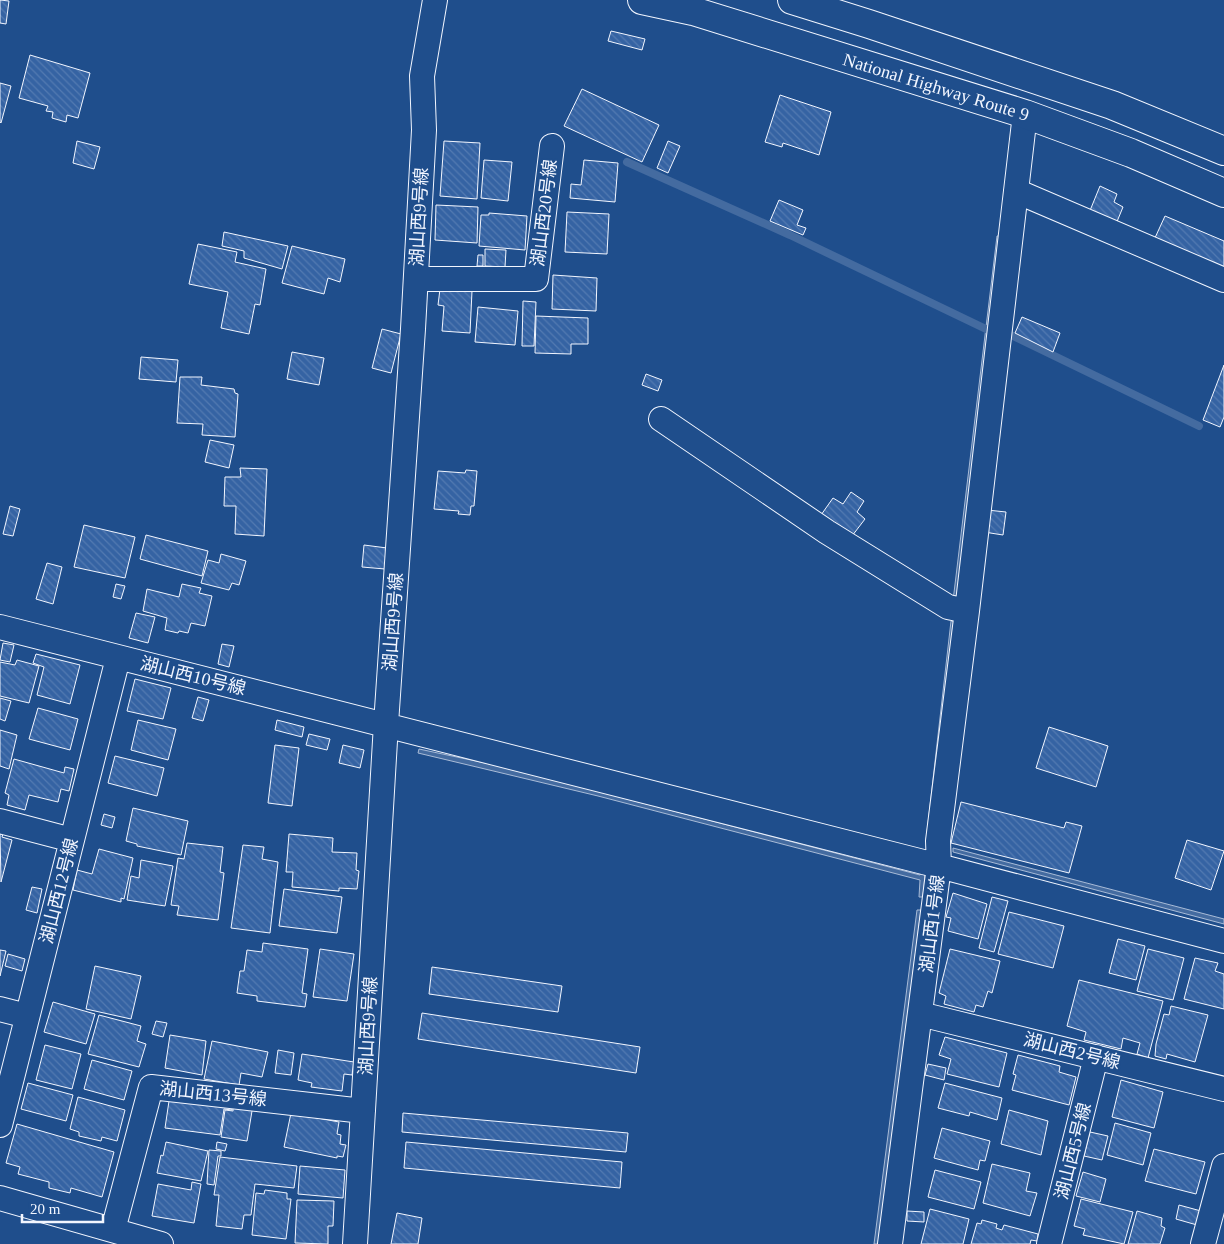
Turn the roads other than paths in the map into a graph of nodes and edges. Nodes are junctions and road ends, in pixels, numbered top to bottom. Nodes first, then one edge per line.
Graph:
1 (434, 0) edge
2 (642, 0) edge
3 (792, 0) edge
4 (1024, 114) junction
5 (552, 146) dead end
6 (1224, 151) edge
7 (1016, 191) junction
8 (1224, 193) edge
9 (416, 279) junction
10 (1224, 280) edge
11 (661, 419) dead end
12 (967, 611) junction
13 (0, 627) edge
14 (118, 658) junction
15 (386, 724) junction
16 (0, 821) edge
17 (72, 840) junction
18 (939, 866) junction
19 (1224, 941) edge
20 (0, 1009) edge
21 (920, 1014) junction
22 (28, 1016) junction
23 (1096, 1057) junction
24 (1224, 1089) edge
25 (363, 1111) junction
26 (0, 1125) edge
27 (1224, 1166) edge
28 (0, 1198) edge
29 (113, 1230) junction
30 (161, 1244) edge
31 (355, 1244) edge
32 (890, 1244) edge
33 (1049, 1244) edge
34 (1203, 1244) edge

1 - 9 street, 湖山西9号線
2 - 4 highway, National Highway Route 9
3 - 6 highway, National Highway Route 9
4 - 7 street
4 - 8 highway, National Highway Route 9
5 - 9 street, 湖山西20号線
7 - 10 street
7 - 12 street
9 - 15 street, 湖山西9号線
11 - 12 street
12 - 18 street
13 - 14 street, 湖山西10号線
14 - 15 street, 湖山西10号線
14 - 17 street, 湖山西12号線
15 - 18 street, 湖山西10号線
15 - 25 street, 湖山西9号線
16 - 17 street
17 - 22 street, 湖山西12号線
18 - 19 street, 湖山西1号線
18 - 21 street, 湖山西1号線
20 - 22 street
21 - 23 street, 湖山西2号線
21 - 32 street, 湖山西1号線
22 - 26 street, 湖山西12号線
23 - 24 street, 湖山西2号線
23 - 33 street, 湖山西5号線
25 - 29 street, 湖山西13号線
25 - 31 street, 湖山西9号線
27 - 34 street
28 - 29 street
29 - 30 street

